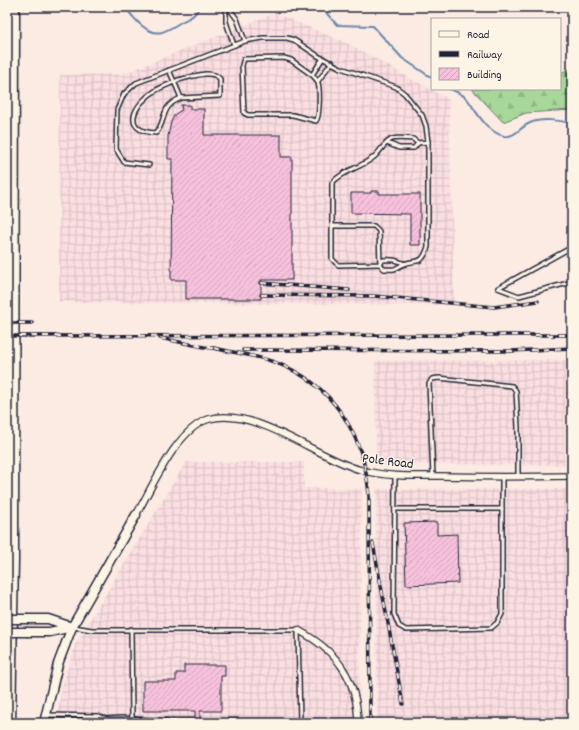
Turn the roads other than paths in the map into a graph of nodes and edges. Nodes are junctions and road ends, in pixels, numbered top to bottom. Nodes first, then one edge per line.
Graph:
1 (14, 7) edge
2 (227, 7) edge
3 (246, 41) junction
4 (234, 45) junction
5 (323, 58) junction
6 (332, 62) junction
7 (169, 70) junction
8 (312, 75) junction
9 (318, 80) junction
10 (174, 82) junction
11 (181, 98) junction
12 (428, 142) junction
13 (386, 143) junction
14 (418, 143) junction
15 (149, 165) dead end
16 (332, 226) junction
17 (572, 247) edge
18 (380, 264) junction
19 (405, 264) junction
20 (572, 282) edge
21 (395, 475) junction
22 (433, 476) junction
23 (572, 476) edge
24 (502, 477) junction
25 (518, 477) junction
26 (395, 509) junction
27 (502, 509) junction
28 (136, 515) joint
29 (7, 619) edge
30 (72, 626) junction
31 (131, 629) junction
32 (298, 630) junction
33 (7, 632) edge
34 (44, 719) edge
35 (106, 719) junction
36 (132, 719) junction
37 (300, 722) junction
38 (358, 722) edge
39 (11, 723) edge
40 (98, 723) edge

1 - 39 highway
2 - 3 lane
2 - 4 lane
3 - 4 lane
3 - 5 lane
4 - 7 lane
5 - 6 lane
5 - 8 lane
6 - 9 lane
6 - 12 lane
7 - 10 lane
7 - 15 lane
8 - 9 lane
8 - 9 lane
10 - 11 lane
10 - 11 lane
10 - 11 lane
12 - 14 lane
12 - 19 lane
13 - 14 lane
13 - 14 lane
13 - 16 lane
16 - 18 lane
16 - 18 lane
17 - 20 lane
18 - 19 lane
18 - 19 lane
21 - 22 street, Pole Road
21 - 26 lane
21 - 28 street, Pole Road
22 - 24 street, Pole Road
22 - 25 lane
23 - 25 street, Pole Road
24 - 25 street, Pole Road
24 - 27 lane
26 - 27 lane
26 - 27 lane
28 - 30 main road
29 - 30 main road, bridge
30 - 31 lane
30 - 33 main road, bridge
30 - 34 main road
31 - 32 lane
31 - 36 lane
32 - 37 lane
32 - 38 street
34 - 35 lane
35 - 36 lane
35 - 40 lane
36 - 37 lane
37 - 38 lane

